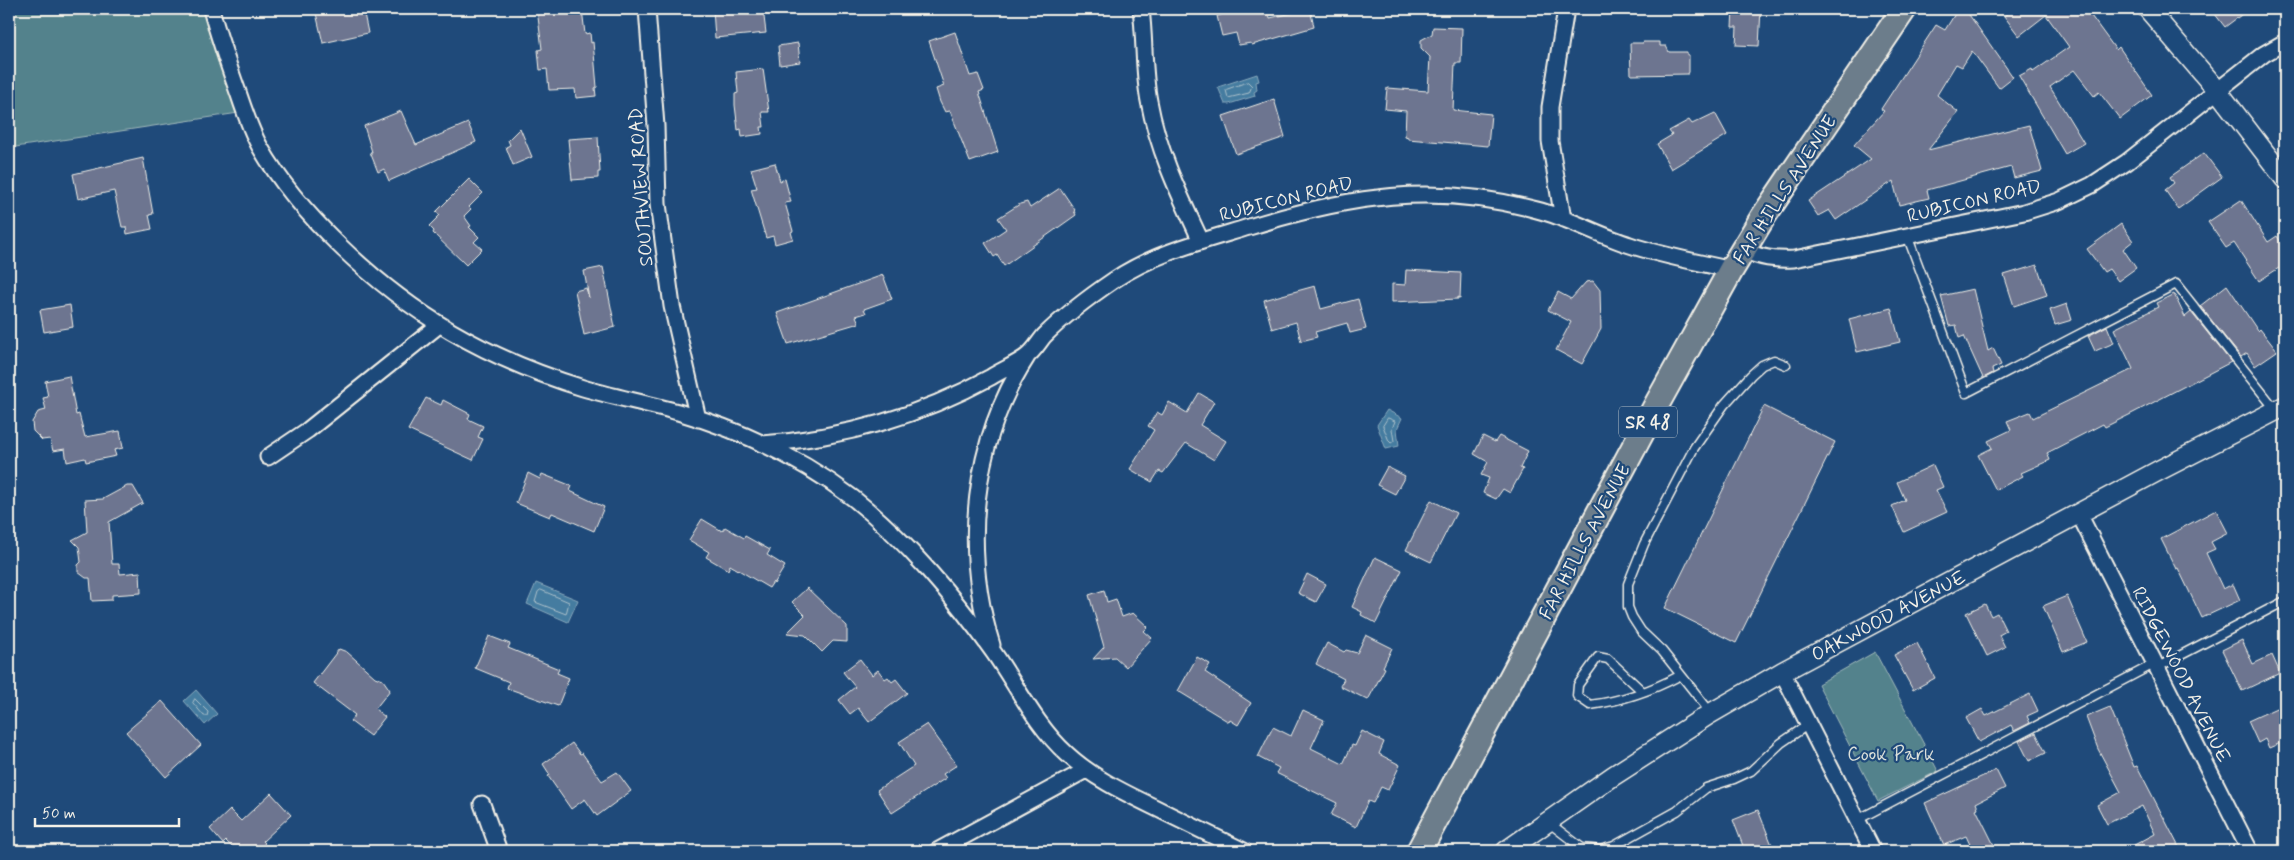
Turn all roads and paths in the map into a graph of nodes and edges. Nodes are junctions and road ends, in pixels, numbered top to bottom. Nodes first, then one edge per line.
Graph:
1 (211, 9) edge
2 (647, 9) edge
3 (1141, 9) edge
4 (1566, 9) edge
5 (1904, 9) edge
6 (2149, 9) edge
7 (2285, 42) edge
8 (2217, 90) junction
9 (2285, 179) edge
10 (1563, 218) junction
11 (1907, 235) junction
12 (1201, 241) junction
13 (1743, 250) junction
14 (1731, 270) junction
15 (439, 325) junction
16 (1028, 356) junction
17 (1786, 365) dead end
18 (2281, 409) edge
19 (698, 419) junction
20 (762, 444) junction
21 (268, 457) dead end
22 (2079, 514) junction
23 (2285, 601) edge
24 (995, 654) junction
25 (2155, 666) junction
26 (1782, 672) junction
27 (1681, 675) junction
28 (1642, 691) junction
29 (1711, 713) junction
30 (1809, 723) junction
31 (1086, 770) junction
32 (482, 804) dead end
33 (1857, 820) junction
34 (1548, 822) junction
35 (499, 851) edge
36 (937, 851) edge
37 (1244, 851) edge
38 (1419, 851) edge
39 (1506, 851) edge
40 (1874, 851) edge
41 (2250, 851) edge

1 - 15 street
2 - 19 street, SOUTHVIEW ROAD
3 - 12 street
4 - 10 street
5 - 13 main road, FAR HILLS AVENUE / SR 48
6 - 8 street
7 - 8 street, RUBICON ROAD
8 - 9 street
8 - 11 street, RUBICON ROAD
10 - 12 street, RUBICON ROAD
10 - 14 street, RUBICON ROAD
11 - 13 street, RUBICON ROAD
11 - 18 lane
12 - 16 street, RUBICON ROAD
13 - 14 main road, FAR HILLS AVENUE / SR 48
14 - 38 main road, FAR HILLS AVENUE / SR 48
15 - 19 street
15 - 21 street
16 - 20 street, RUBICON ROAD
16 - 24 street, RUBICON ROAD
17 - 27 lane
18 - 22 street, OAKWOOD AVENUE
19 - 20 street
20 - 24 street
22 - 25 street, RIDGEWOOD AVENUE
22 - 26 street, OAKWOOD AVENUE
23 - 25 lane
24 - 31 street
25 - 33 lane
25 - 41 street, RIDGEWOOD AVENUE
26 - 29 street, OAKWOOD AVENUE
26 - 30 street
27 - 28 lane
27 - 29 lane
28 - 28 lane
29 - 34 street, OAKWOOD AVENUE
30 - 33 street
30 - 34 lane
31 - 36 street
31 - 37 street
32 - 35 street
33 - 40 street
34 - 39 street, OAKWOOD AVENUE

